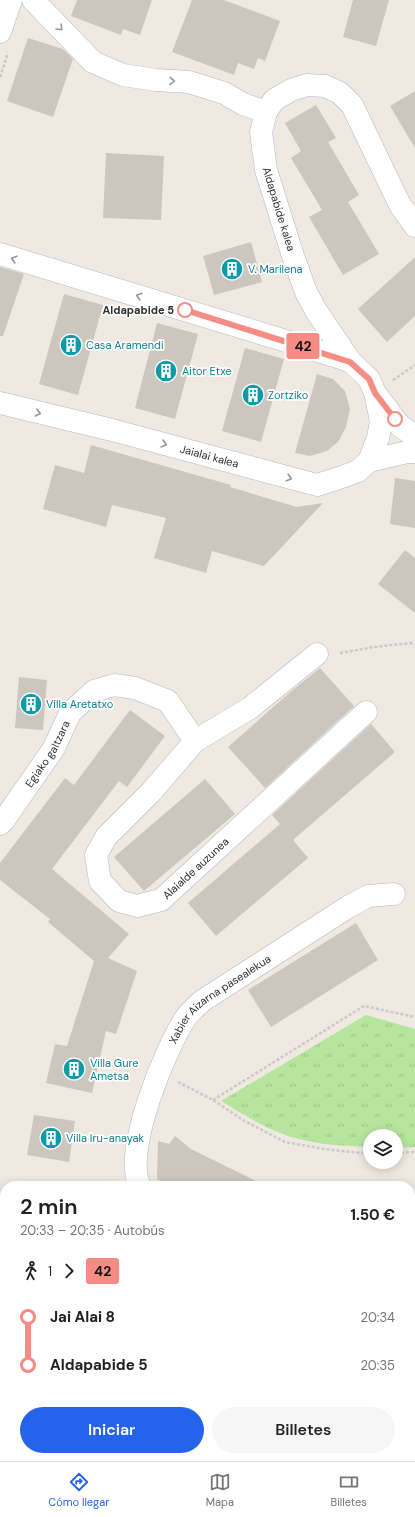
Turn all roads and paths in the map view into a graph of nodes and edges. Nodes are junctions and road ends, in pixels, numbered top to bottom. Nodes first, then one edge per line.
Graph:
1 (11, 0) edge
2 (33, 0) edge
3 (0, 32) edge
4 (266, 112) junction
5 (415, 226) edge
6 (0, 254) edge
7 (350, 362) junction
8 (375, 393) junction
9 (0, 403) edge
10 (415, 436) edge
11 (415, 452) edge
12 (369, 461) junction
13 (415, 644) edge
14 (317, 654) joint
15 (366, 712) dead end
16 (196, 741) junction
17 (0, 824) edge
18 (394, 894) dead end
19 (415, 1017) edge
20 (160, 1072) junction
21 (213, 1100) junction
22 (415, 1152) edge
23 (363, 1153) edge
24 (403, 1153) edge
25 (137, 1181) edge

1 - 3 street
2 -> 4 street
4 - 5 street, Aldapabide kalea
4 - 7 street, Aldapabide kalea
7 -> 6 street, Aldapabide kalea
7 - 8 street, Aldapabide kalea
8 - 10 street
8 - 12 street
9 -> 12 street, Jaialai kalea
11 - 12 street, Jaialai kalea
13 - 14 path
14 - 16 street, Alaialde auzunea
15 - 16 street, Alaialde auzunea
16 - 17 street, Egiako galtzara
18 - 20 street, Xabier Aizarna pasealekua
19 - 21 path
20 - 21 path
20 - 25 street, Xabier Aizarna pasealekua
21 - 23 path
22 - 24 path

